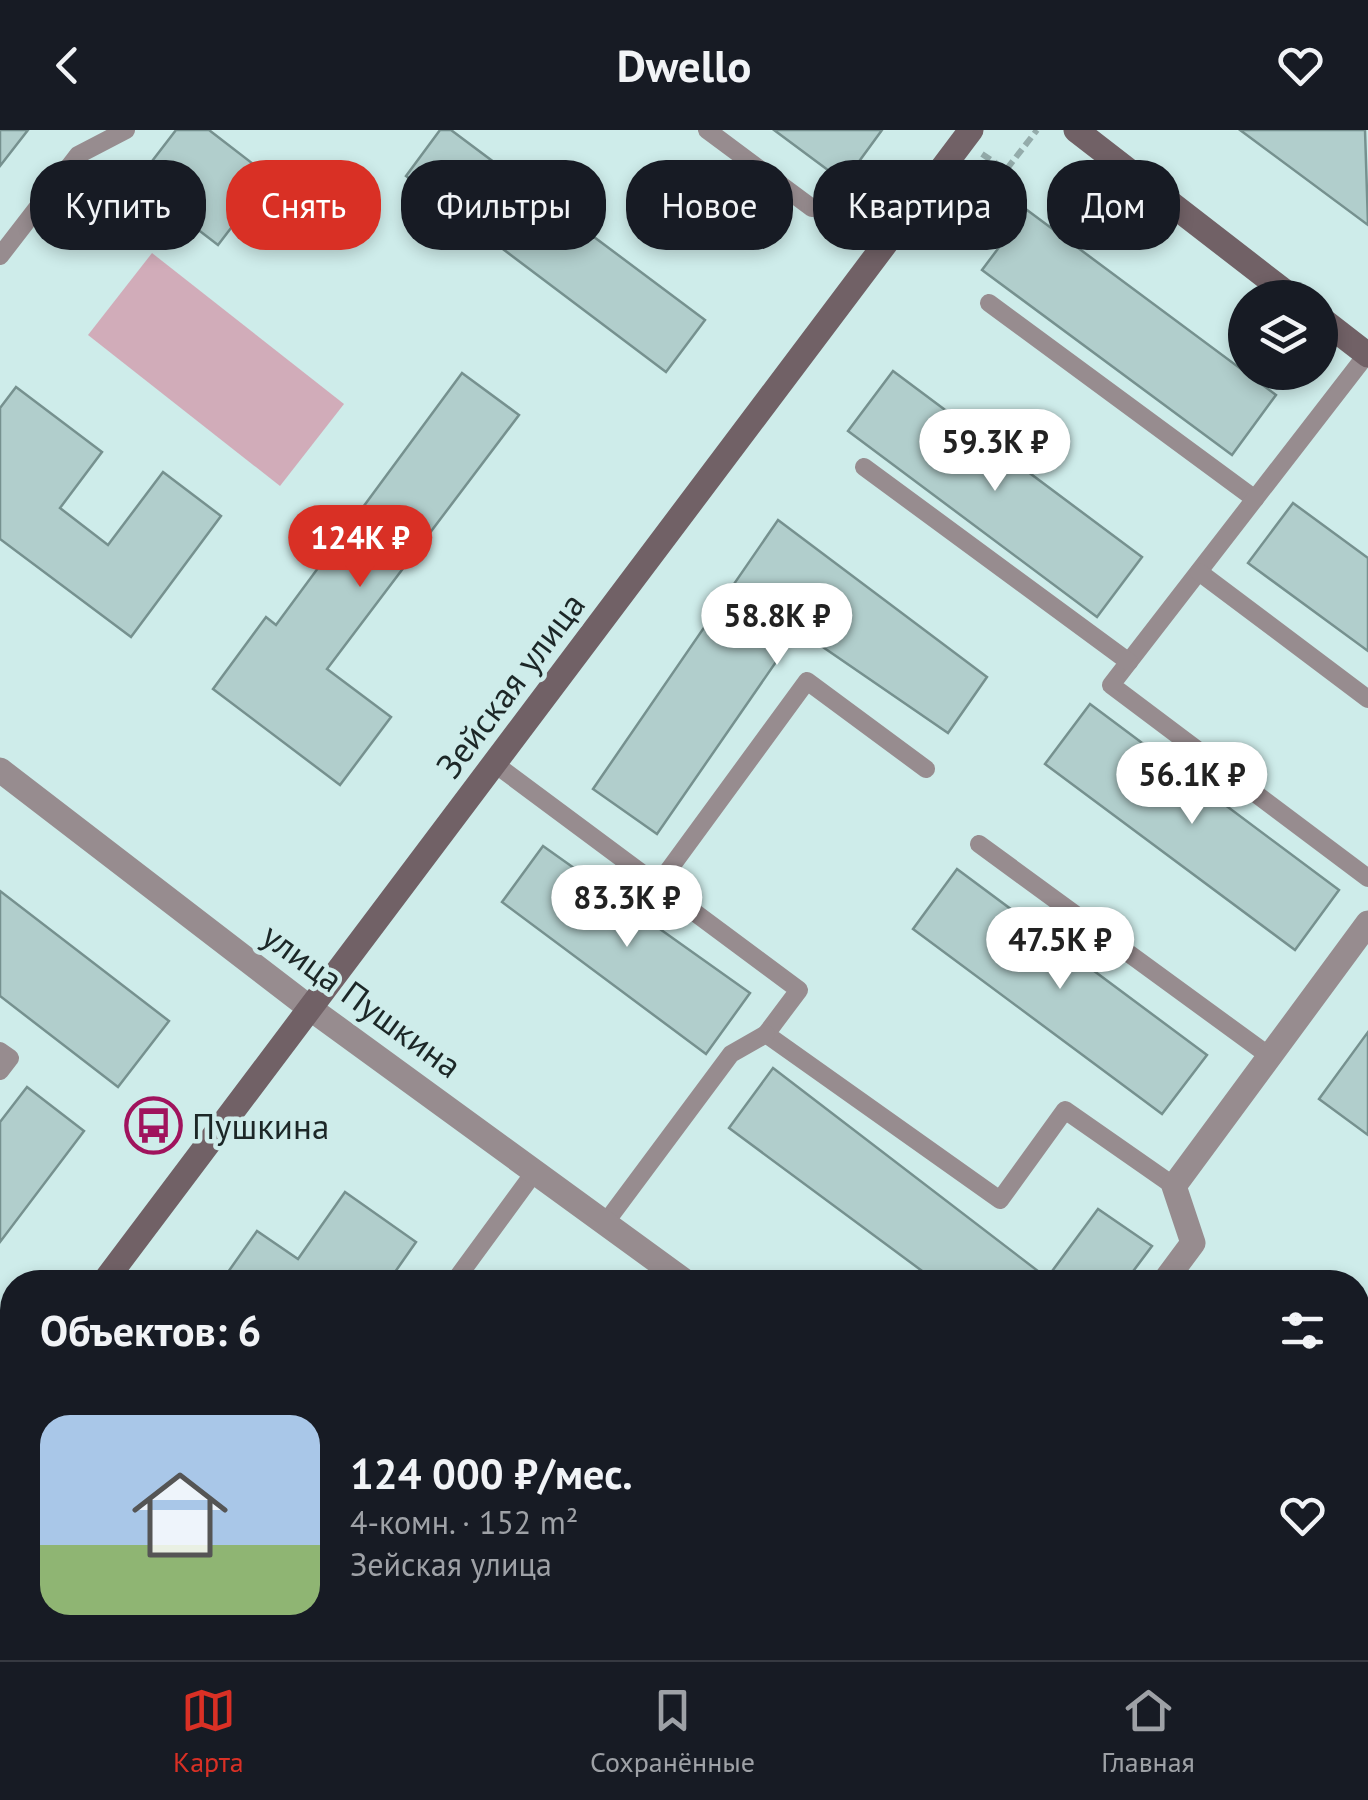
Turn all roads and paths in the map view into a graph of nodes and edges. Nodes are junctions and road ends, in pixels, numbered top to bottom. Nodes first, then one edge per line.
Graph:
1 (126, 130) edge
2 (707, 130) edge
3 (972, 130) edge
4 (1076, 130) edge
5 (812, 208) dead end
6 (0, 256) edge
7 (1270, 280) edge
8 (988, 303) dead end
9 (1338, 332) edge
10 (1367, 355) edge
11 (864, 467) dead end
12 (1255, 499) junction
13 (1198, 572) junction
14 (1129, 662) junction
15 (1368, 699) edge
16 (495, 764) junction
17 (926, 768) dead end
18 (0, 770) edge
19 (979, 844) dead end
20 (1368, 878) edge
21 (657, 886) junction
22 (1368, 924) edge
23 (311, 1009) junction
24 (766, 1034) junction
25 (0, 1050) edge
26 (1272, 1058) junction
27 (0, 1071) edge
28 (536, 1170) junction
29 (1174, 1186) junction
30 (606, 1222) junction
31 (113, 1270) edge
32 (463, 1270) edge
33 (670, 1270) edge
34 (1173, 1270) edge

1 - 6 lane
2 - 5 lane
3 - 16 street, Зейская улица
4 - 7 street
8 - 12 lane
9 - 10 street
10 - 12 lane
11 - 14 lane
12 - 13 lane
13 - 14 lane
13 - 15 lane
14 - 20 lane
16 - 21 lane
16 - 23 street, Зейская улица
17 - 21 lane
18 - 23 street, улица Пушкина
19 - 26 lane
21 - 24 lane
22 - 26 street
23 - 28 street, улица Пушкина
23 - 31 street, Зейская улица
24 - 29 lane
24 - 30 lane
25 - 27 lane
26 - 29 street
28 - 30 street, улица Пушкина
28 - 32 lane
29 - 34 street
30 - 33 street, улица Пушкина

